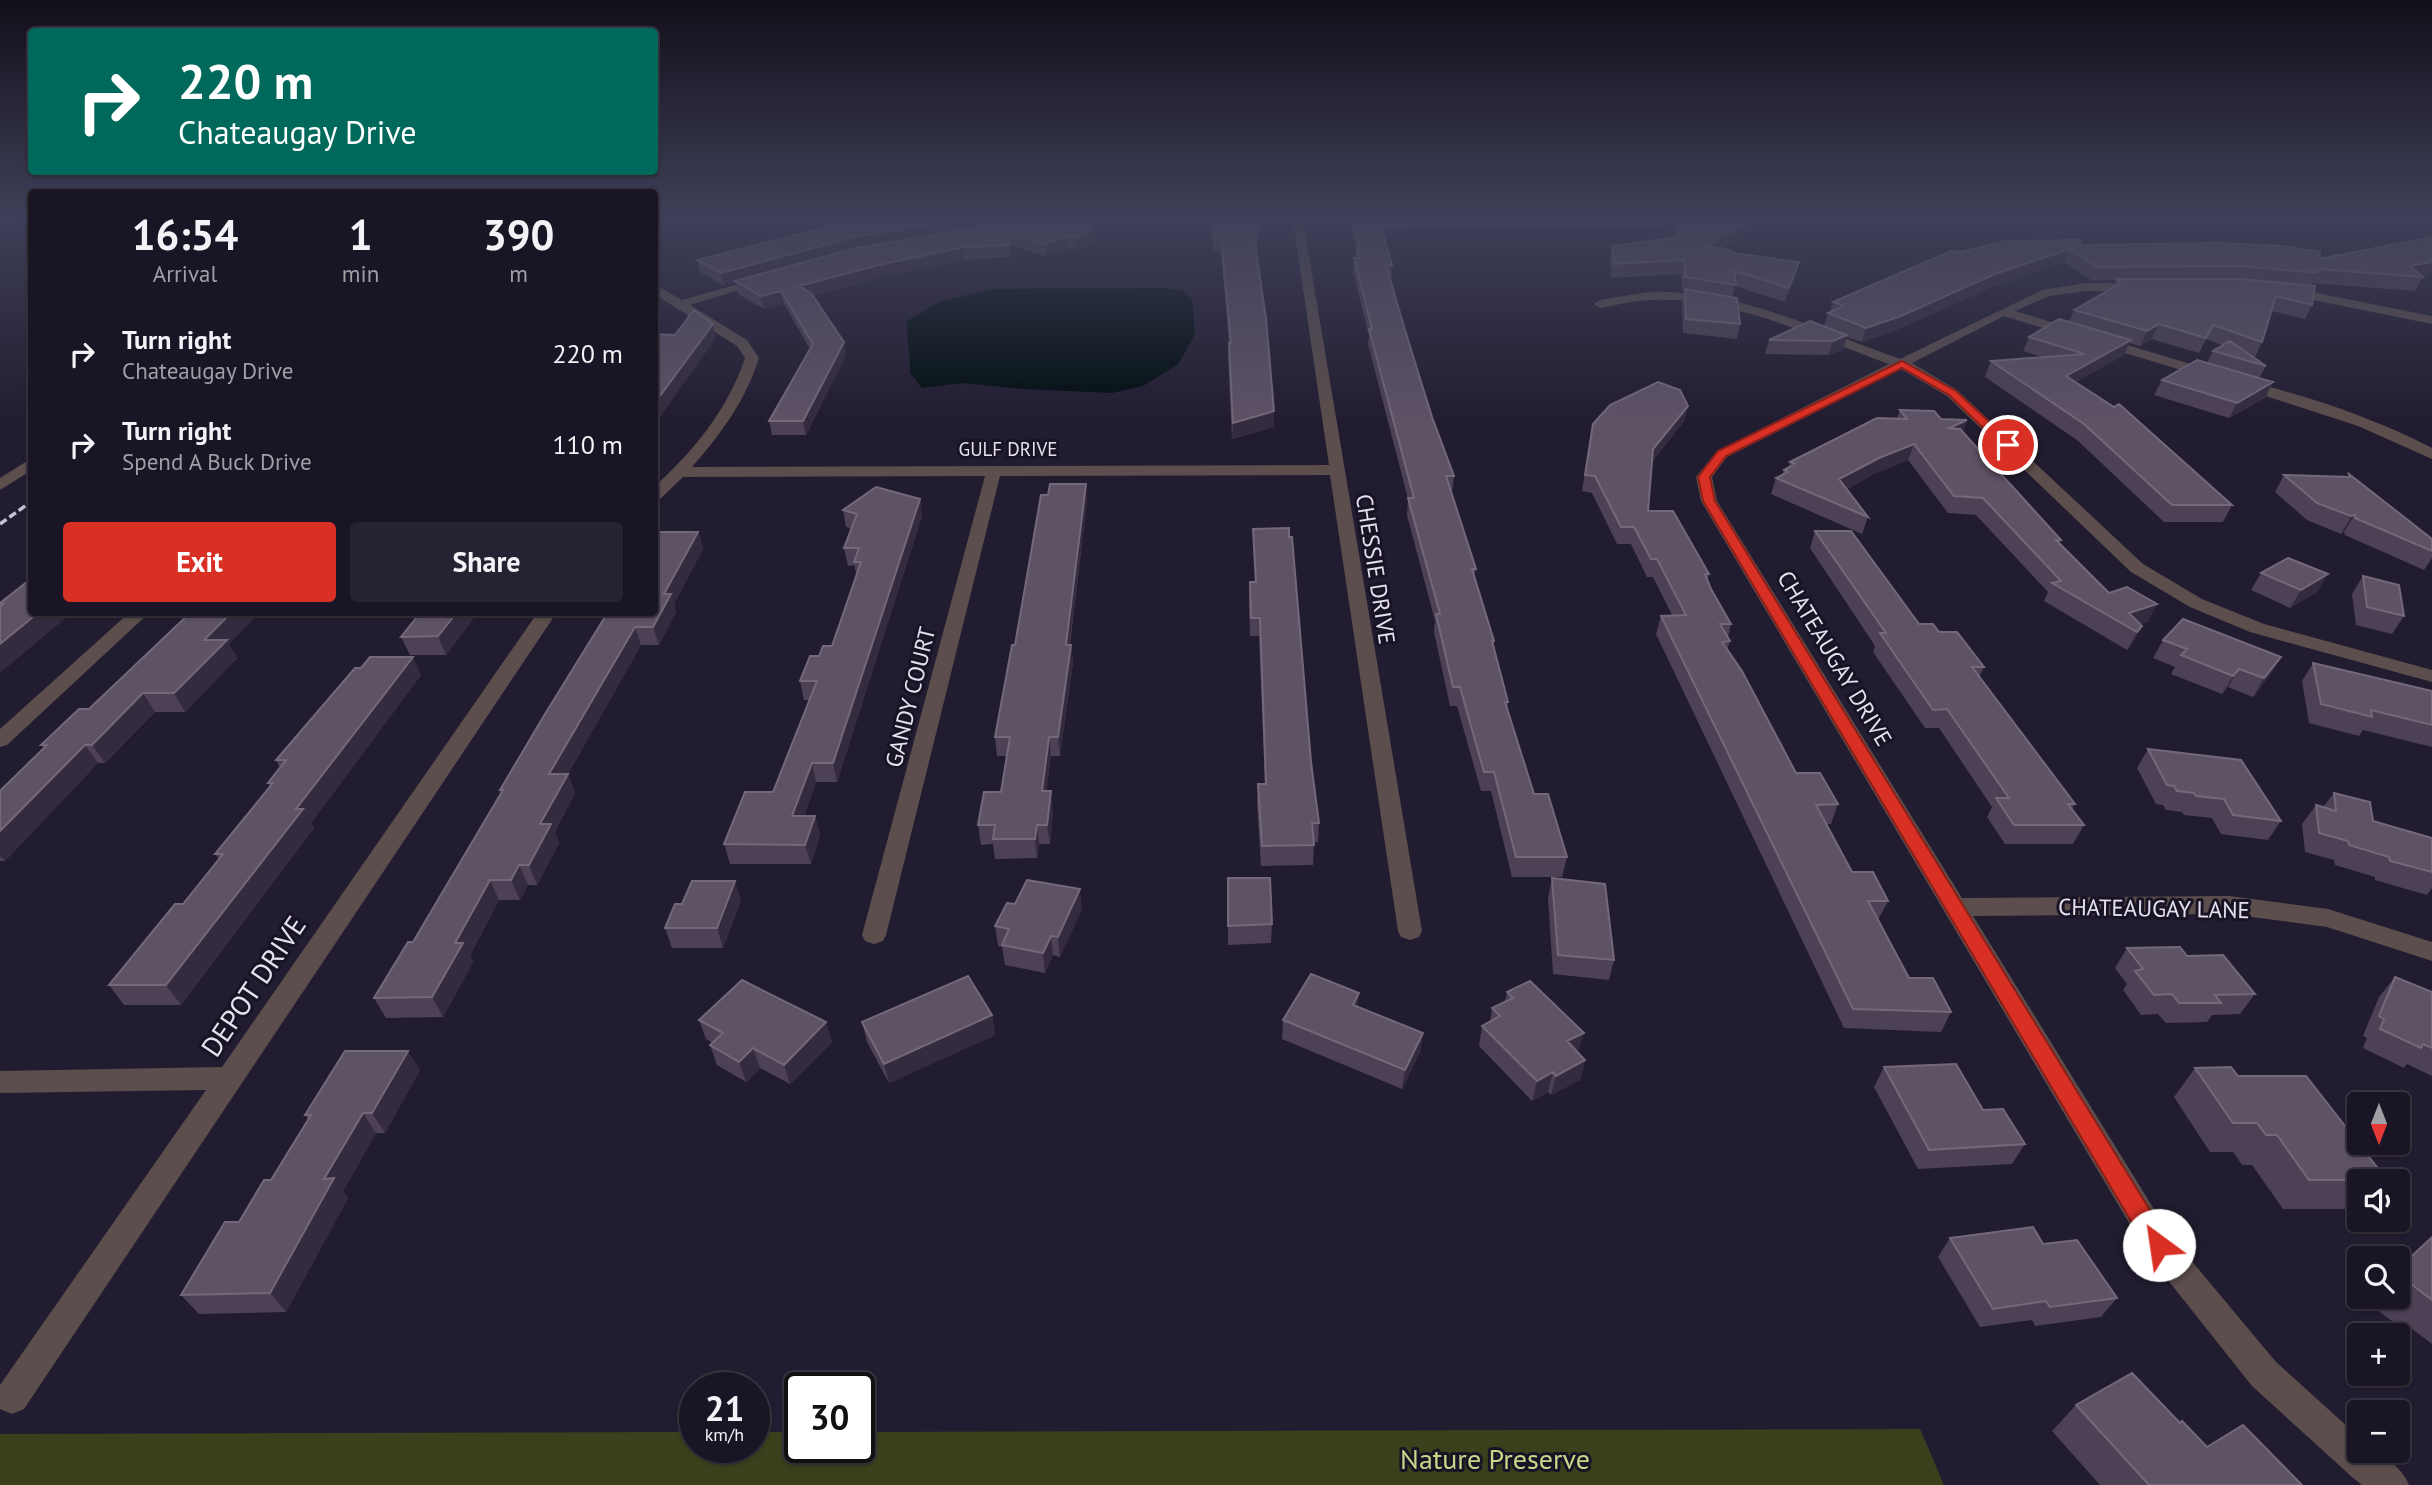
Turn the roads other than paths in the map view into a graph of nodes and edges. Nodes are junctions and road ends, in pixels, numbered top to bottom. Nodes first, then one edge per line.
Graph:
1 (756, 283) edge
2 (1308, 283) edge
3 (2153, 286) edge
4 (2271, 289) edge
5 (658, 290) edge
6 (681, 304) junction
7 (1600, 304) dead end
8 (2003, 313) junction
9 (2432, 320) edge
10 (1902, 364) junction
11 (2432, 454) edge
12 (28, 466) edge
13 (994, 470) junction
14 (1336, 470) junction
15 (681, 472) junction
16 (0, 485) edge
17 (658, 492) edge
18 (137, 616) edge
19 (545, 616) edge
20 (2432, 676) edge
21 (0, 740) edge
22 (1955, 907) junction
23 (1410, 931) dead end
24 (874, 935) dead end
25 (2432, 953) edge
26 (229, 1078) junction
27 (0, 1082) edge
28 (12, 1397) dead end
29 (2391, 1485) edge

1 - 6 street
2 - 14 street, CHESSIE DRIVE
3 - 8 street, CHATEAUGAY DRIVE
4 - 9 street
5 - 6 street
6 - 15 street
7 - 10 street
8 - 10 street, CHATEAUGAY DRIVE
8 - 11 street
10 - 20 street
10 - 22 street, CHATEAUGAY DRIVE
12 - 16 street
13 - 14 street, GULF DRIVE
13 - 15 street, GULF DRIVE
13 - 24 street, GANDY COURT
14 - 23 street, CHESSIE DRIVE
15 - 17 street
18 - 21 street
19 - 26 street, DEPOT DRIVE
22 - 25 street, CHATEAUGAY LANE
22 - 29 street, CHATEAUGAY DRIVE
26 - 27 street
26 - 28 street, DEPOT DRIVE

